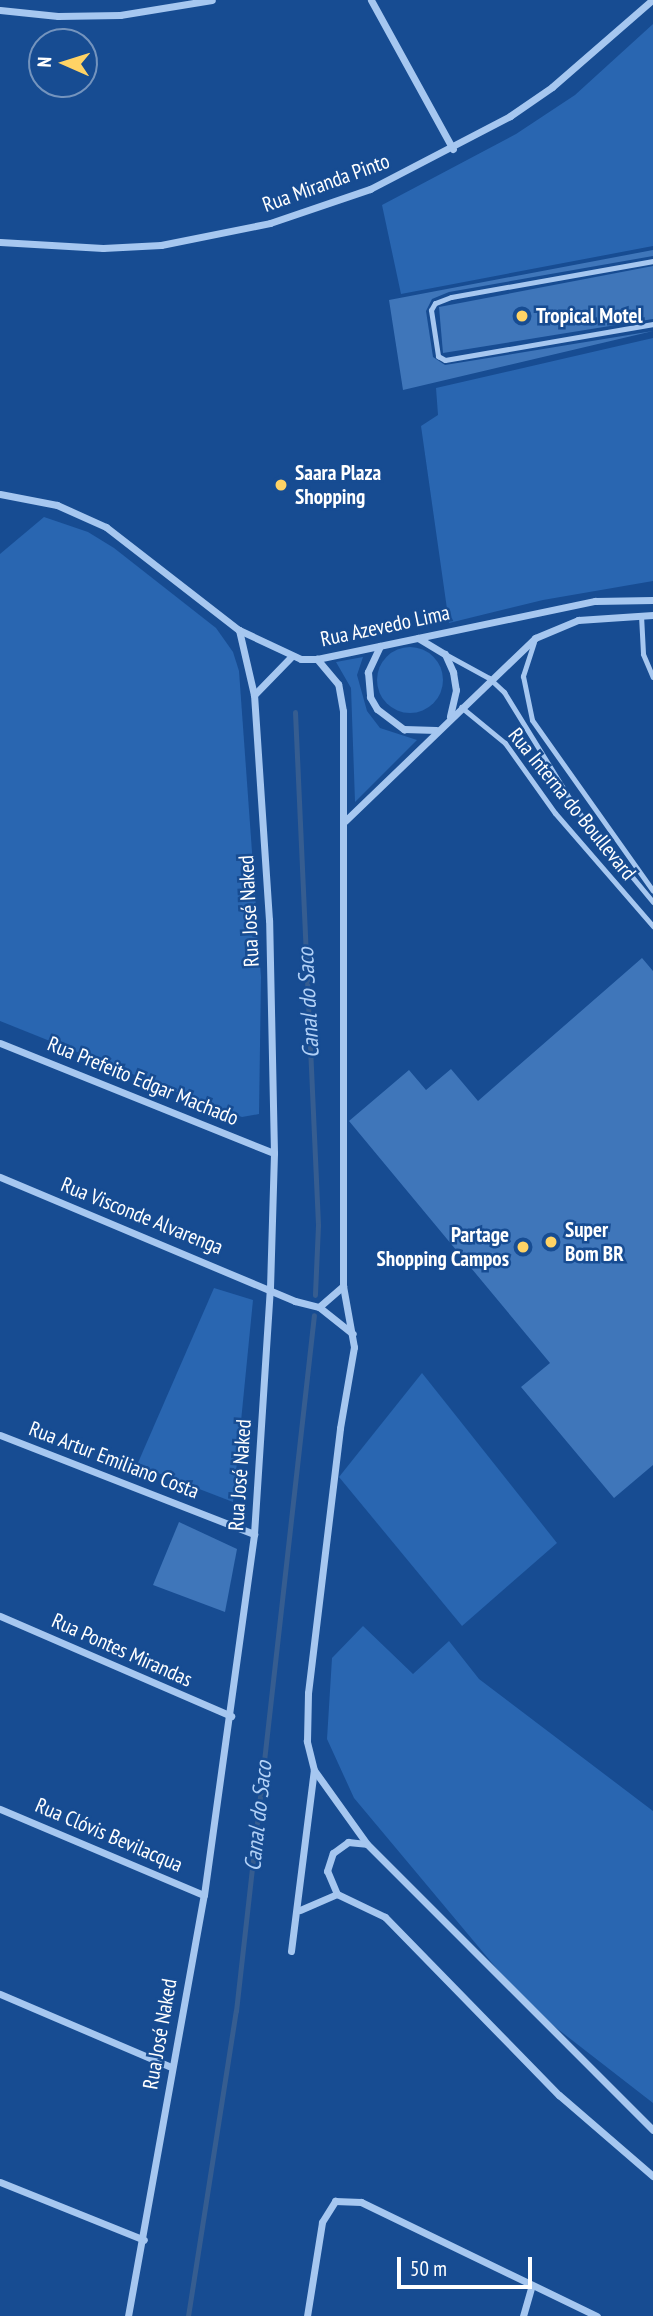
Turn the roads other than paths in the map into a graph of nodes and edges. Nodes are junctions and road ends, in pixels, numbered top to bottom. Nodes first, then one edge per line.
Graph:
1 (212, 0) edge
2 (371, 0) edge
3 (652, 0) edge
4 (0, 10) edge
5 (453, 149) junction
6 (0, 242) edge
7 (653, 261) edge
8 (653, 324) edge
9 (0, 494) edge
10 (653, 600) edge
11 (641, 615) junction
12 (653, 615) edge
13 (239, 629) junction
14 (417, 638) junction
15 (535, 638) junction
16 (380, 646) junction
17 (445, 654) junction
18 (291, 657) junction
19 (317, 659) junction
20 (653, 677) edge
21 (489, 678) junction
22 (254, 695) junction
23 (461, 707) junction
24 (450, 717) junction
25 (436, 730) junction
26 (345, 821) junction
27 (653, 891) edge
28 (653, 901) edge
29 (653, 926) edge
30 (0, 1043) edge
31 (274, 1153) junction
32 (0, 1177) edge
33 (343, 1286) junction
34 (270, 1288) junction
35 (319, 1307) junction
36 (354, 1335) junction
37 (0, 1435) edge
38 (254, 1534) junction
39 (0, 1616) edge
40 (230, 1716) junction
41 (314, 1770) junction
42 (0, 1809) edge
43 (367, 1844) junction
44 (337, 1894) junction
45 (204, 1895) junction
46 (300, 1910) junction
47 (291, 1951) dead end
48 (0, 1994) edge
49 (171, 2067) junction
50 (653, 2130) edge
51 (653, 2176) edge
52 (0, 2182) edge
53 (144, 2240) junction
54 (532, 2285) junction
55 (128, 2316) edge
56 (307, 2316) edge
57 (523, 2316) edge
58 (597, 2316) edge

1 - 4 street
2 - 5 street
3 - 5 street, Rua Miranda Pinto
5 - 6 street, Rua Miranda Pinto
7 - 8 lane
9 - 13 street, Rua Azevedo Lima
10 - 14 street, Rua Azevedo Lima
11 - 12 street
11 - 15 street
11 - 20 lane
13 - 18 street, Rua Azevedo Lima
13 - 22 street, Rua José Naked
14 - 16 street, Rua Azevedo Lima
14 - 17 street
15 - 21 street
15 - 27 lane, Rua Interna do Boullevard
16 - 19 street, Rua Azevedo Lima
16 - 25 street
17 - 21 lane
17 - 24 street
18 - 19 street, Rua Azevedo Lima
18 - 22 street
19 - 26 street
21 - 23 street
21 - 28 lane
22 - 31 street, Rua José Naked
23 - 24 street
23 - 29 lane, Rua Interna do Boullevard
24 - 25 street
25 - 26 street
26 - 33 street
30 - 31 street, Rua Prefeito Edgar Machado
31 - 34 street, Rua José Naked
32 - 34 street, Rua Visconde Alvarenga
33 - 35 street
33 - 36 street
34 - 35 street, Rua Visconde Alvarenga
34 - 38 street, Rua José Naked
35 - 36 street, Rua Visconde Alvarenga
36 - 41 street
37 - 38 street, Rua Artur Emiliano Costa
38 - 40 street, Rua José Naked
39 - 40 street, Rua Pontes Mirandas
40 - 45 street, Rua José Naked
41 - 43 street
41 - 46 street
42 - 45 street, Rua Clóvis Bevilacqua
43 - 44 street
43 - 50 street
44 - 46 street
44 - 51 street
45 - 49 street, Rua José Naked
46 - 47 street
48 - 49 street
49 - 53 street, Rua José Naked
52 - 53 street
53 - 55 street, Rua José Naked
54 - 56 street
54 - 57 street
54 - 58 street

